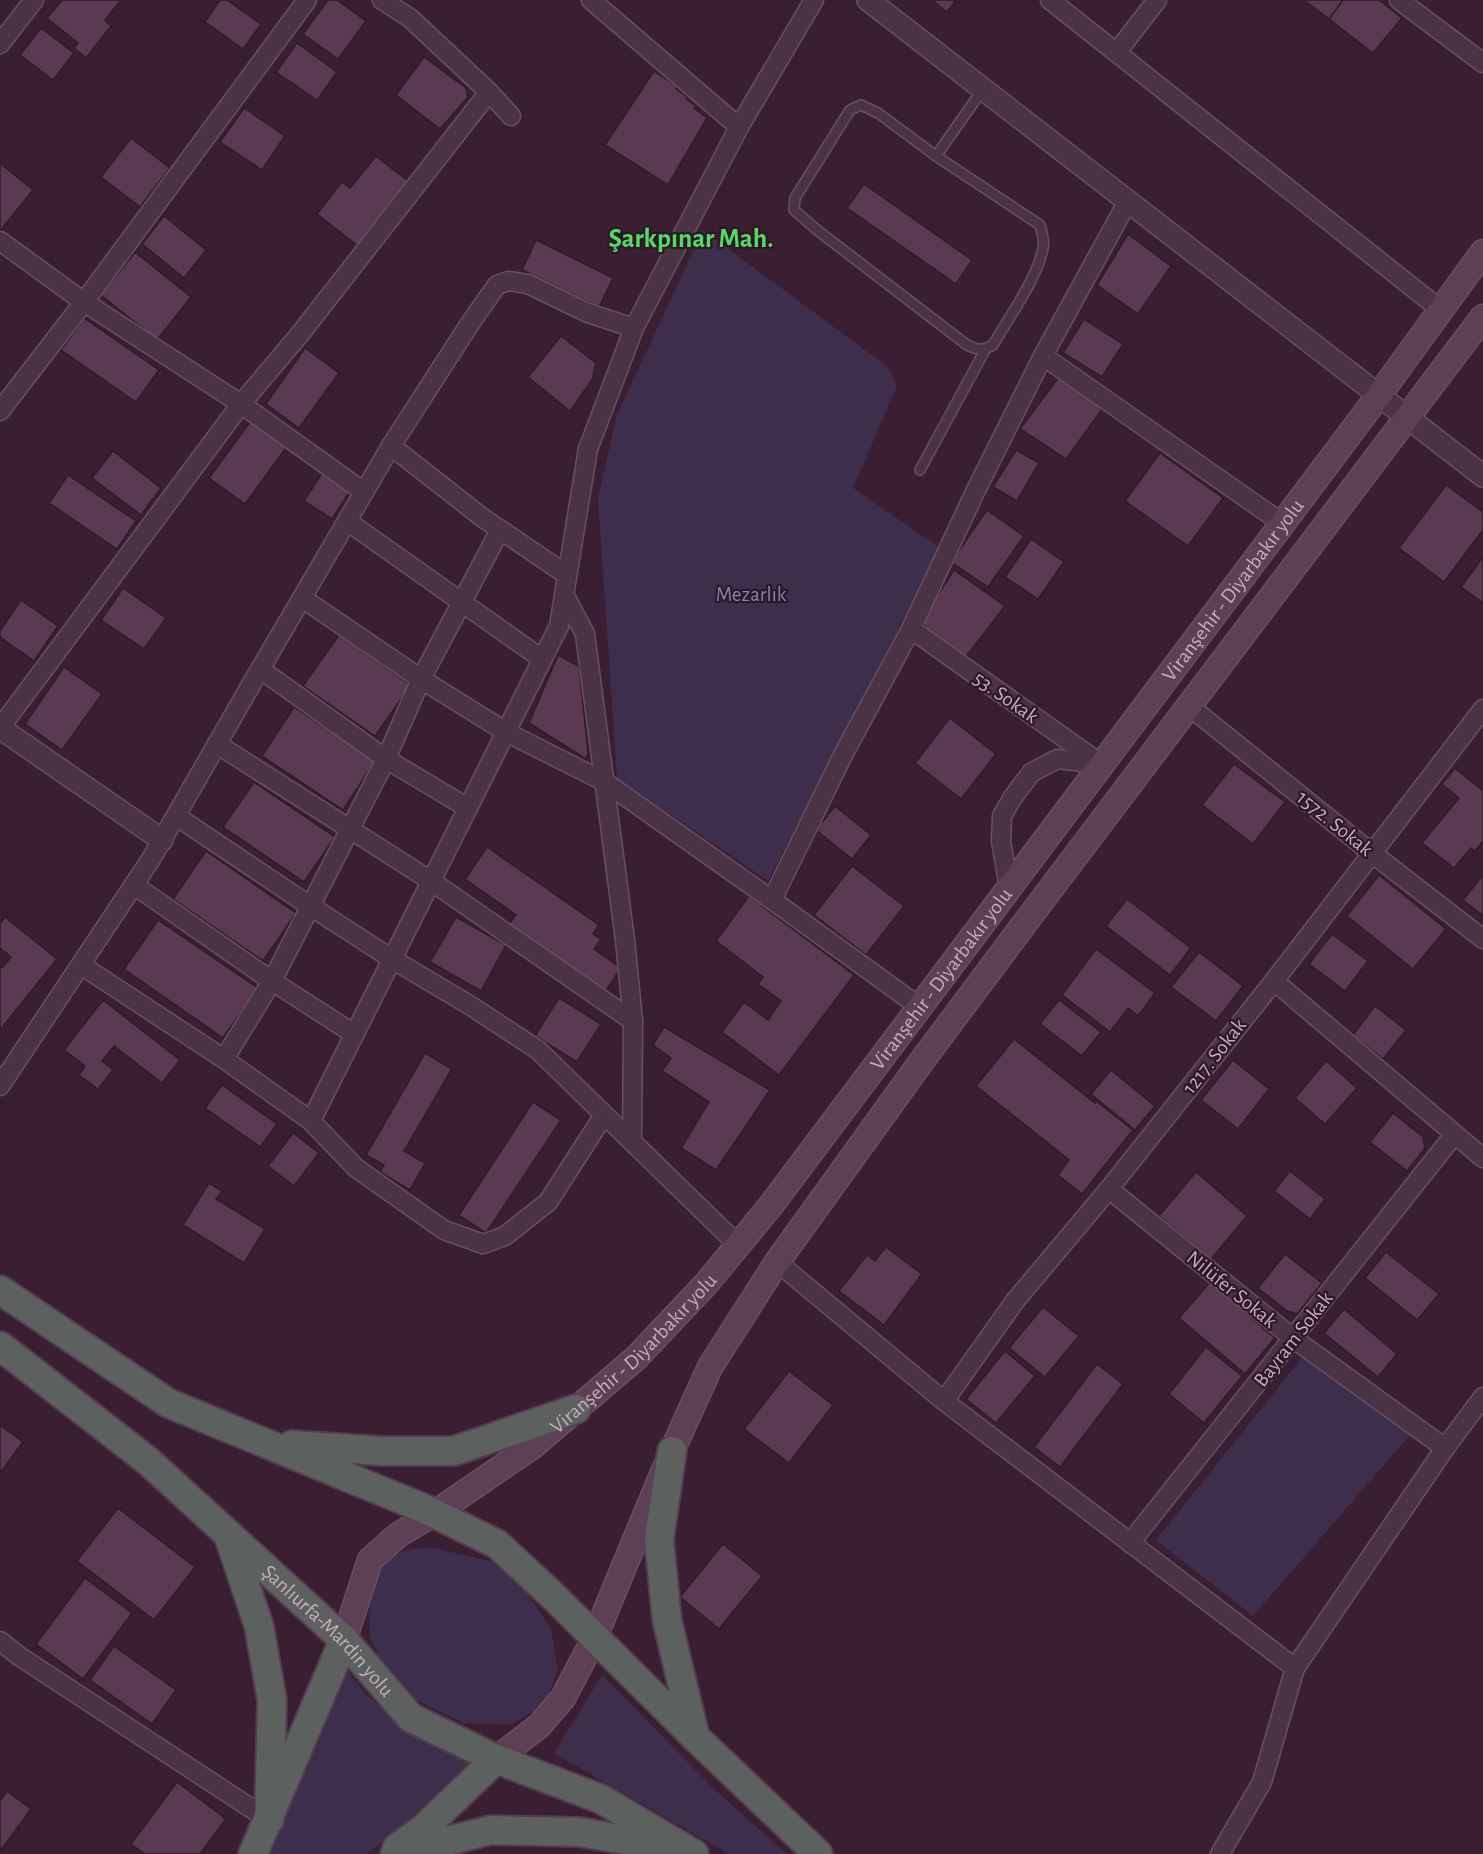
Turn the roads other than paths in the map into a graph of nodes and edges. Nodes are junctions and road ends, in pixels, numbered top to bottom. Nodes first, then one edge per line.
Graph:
1 (34, 0) edge
2 (307, 0) edge
3 (382, 0) edge
4 (591, 0) edge
5 (814, 0) edge
6 (868, 0) edge
7 (1050, 0) edge
8 (1157, 0) edge
9 (1399, 0) edge
10 (0, 44) edge
11 (1117, 52) junction
12 (1483, 63) edge
13 (983, 89) junction
14 (489, 92) junction
15 (511, 116) dead end
16 (739, 127) junction
17 (936, 156) junction
18 (1128, 201) junction
19 (0, 241) edge
20 (1483, 252) edge
21 (84, 302) junction
22 (1441, 310) junction
23 (1483, 317) edge
24 (634, 328) junction
25 (984, 350) junction
26 (1043, 356) junction
27 (1378, 395) junction
28 (241, 404) junction
29 (0, 411) edge
30 (1407, 417) junction
31 (391, 446) junction
32 (920, 470) dead end
33 (1483, 476) edge
34 (364, 492) junction
35 (347, 521) junction
36 (1282, 523) junction
37 (500, 530) junction
38 (567, 575) junction
39 (565, 596) junction
40 (302, 598) junction
41 (462, 602) junction
42 (910, 629) junction
43 (542, 659) junction
44 (260, 669) junction
45 (421, 679) junction
46 (1189, 706) junction
47 (1483, 709) edge
48 (0, 728) edge
49 (506, 732) junction
50 (217, 744) junction
51 (386, 759) junction
52 (1101, 764) junction
53 (605, 782) junction
54 (468, 808) junction
55 (176, 816) junction
56 (350, 829) junction
57 (162, 840) junction
58 (1373, 854) junction
59 (431, 881) junction
60 (134, 885) junction
61 (1009, 888) junction
62 (772, 900) junction
63 (310, 906) junction
64 (1483, 939) edge
65 (392, 959) junction
66 (81, 965) junction
67 (272, 981) junction
68 (1274, 981) junction
69 (921, 1008) junction
70 (633, 1021) junction
71 (354, 1034) junction
72 (224, 1059) junction
73 (0, 1086) edge
74 (604, 1115) junction
75 (311, 1121) junction
76 (1454, 1135) junction
77 (632, 1142) junction
78 (1483, 1158) edge
79 (1109, 1189) junction
80 (738, 1245) junction
81 (777, 1262) junction
82 (0, 1290) edge
83 (1294, 1339) junction
84 (0, 1346) edge
85 (1483, 1397) edge
86 (944, 1401) junction
87 (576, 1409) junction
88 (268, 1444) junction
89 (1445, 1448) junction
90 (672, 1451) junction
91 (435, 1513) junction
92 (229, 1535) junction
93 (1130, 1543) junction
94 (594, 1639) junction
95 (344, 1640) junction
96 (0, 1641) edge
97 (1295, 1668) junction
98 (695, 1737) junction
99 (496, 1759) junction
100 (269, 1820) junction
101 (692, 1853) edge
102 (253, 1854) edge
103 (387, 1854) edge
104 (395, 1854) edge
105 (818, 1854) edge
106 (1220, 1854) edge

1 - 10 street
2 - 21 street
3 - 14 street
4 - 16 street
5 - 16 street
6 - 13 street
7 - 11 street
8 - 11 street
9 - 12 street
11 - 22 street
13 - 17 lane
13 - 18 street
14 - 15 street
14 - 28 street
16 - 24 street
17 - 25 lane
17 - 25 lane
18 - 26 street
18 - 27 street
19 - 21 street
20 - 22 main road, Viranşehir - Diyarbakır yolu
21 - 28 street
21 - 29 street
22 - 27 main road, Viranşehir - Diyarbakır yolu
23 - 30 main road, Viranşehir - Diyarbakır yolu
24 - 31 street
24 - 38 street
25 - 32 lane
26 - 36 street
26 - 42 street
27 - 30 street
27 - 36 main road, Viranşehir - Diyarbakır yolu
28 - 34 street
28 - 48 street
30 - 33 street
30 - 46 main road, Viranşehir - Diyarbakır yolu
31 - 34 street
31 - 37 street
34 - 35 street
35 - 40 street
35 - 41 street
36 - 52 main road, Viranşehir - Diyarbakır yolu
37 - 38 street
37 - 41 street
38 - 39 street
39 - 43 street
39 - 53 street
40 - 44 street
40 - 45 street
41 - 43 street
41 - 45 street
42 - 52 street, 53. Sokak
42 - 62 street
43 - 49 street
44 - 50 street
44 - 51 street
45 - 49 street
45 - 51 street
46 - 58 street, 1572. Sokak
46 - 81 main road, Viranşehir - Diyarbakır yolu
47 - 58 street, 1217. Sokak
48 - 57 street
49 - 53 street
49 - 54 street
50 - 55 street
50 - 56 street
51 - 54 street
51 - 56 street
52 - 61 main road, Viranşehir - Diyarbakır yolu
52 - 61 street
53 - 62 street
53 - 70 street
54 - 59 street
55 - 57 street
55 - 63 street
56 - 59 street
56 - 63 street
57 - 60 street
58 - 64 street, 1572. Sokak
58 - 68 street, 1217. Sokak
59 - 65 street
59 - 70 street
60 - 66 street
60 - 67 street
61 - 69 main road, Viranşehir - Diyarbakır yolu
62 - 69 street
63 - 65 street
63 - 67 street
65 - 71 street
65 - 74 street
66 - 72 street
66 - 73 street
67 - 71 street
67 - 72 street
68 - 76 street
68 - 79 street, 1217. Sokak
69 - 80 main road, Viranşehir - Diyarbakır yolu
70 - 77 street
71 - 75 street
72 - 75 street
74 - 75 street
74 - 77 street
76 - 78 street
76 - 83 street, Bayram Sokak
77 - 80 street
79 - 83 street, Nilüfer Sokak
79 - 86 street, 1217. Sokak
80 - 87 main road, Viranşehir - Diyarbakır yolu
81 - 86 street
81 - 90 main road, Viranşehir - Diyarbakır yolu
82 - 88 highway
83 - 89 street, Nilüfer Sokak
83 - 93 street, Bayram Sokak
84 - 92 highway, Şanlıurfa-Mardin yolu
85 - 89 street
86 - 93 street
87 - 88 highway
87 - 91 main road, Viranşehir - Diyarbakır yolu
88 - 91 highway
89 - 97 street
90 - 94 main road, Viranşehir - Diyarbakır yolu
90 - 98 highway
91 - 94 highway
91 - 95 main road, Viranşehir - Diyarbakır yolu
92 - 95 highway, Şanlıurfa-Mardin yolu
92 - 100 highway
93 - 97 street
94 - 98 highway
94 - 99 main road, Viranşehir - Diyarbakır yolu
95 - 99 highway, Şanlıurfa-Mardin yolu
95 - 100 highway
96 - 100 street
97 - 106 street
98 - 105 highway
99 - 101 highway, Şanlıurfa-Mardin yolu
99 - 103 highway
100 - 102 highway
101 - 104 highway

